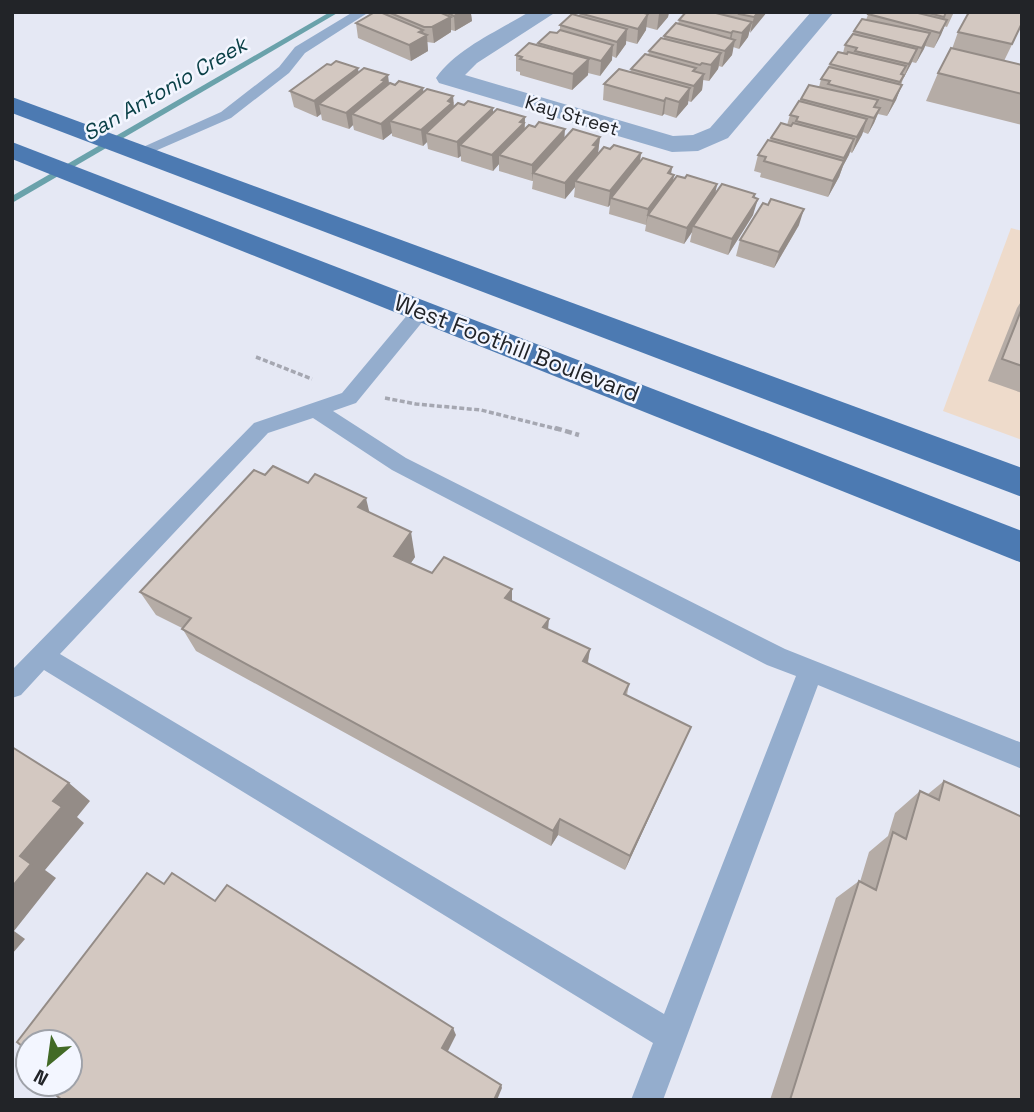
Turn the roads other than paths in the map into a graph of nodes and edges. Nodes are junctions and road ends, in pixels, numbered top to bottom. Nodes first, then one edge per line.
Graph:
1 (363, 12) edge
2 (545, 12) edge
3 (823, 12) edge
4 (12, 104) edge
5 (12, 150) edge
6 (135, 150) junction
7 (421, 311) junction
8 (650, 343) junction
9 (314, 409) junction
10 (1022, 483) edge
11 (1022, 547) edge
12 (42, 656) junction
13 (811, 670) junction
14 (12, 687) edge
15 (1022, 756) edge
16 (671, 1036) junction
17 (647, 1100) edge

1 - 6 lane
2 - 3 street, Kay Street
4 - 6 main road
5 - 7 main road, West Foothill Boulevard
6 - 8 main road
7 - 8 main road
7 - 9 lane
7 - 11 main road, West Foothill Boulevard
8 - 10 main road
9 - 12 lane
9 - 13 lane
12 - 14 lane
12 - 16 lane
13 - 15 lane
13 - 16 lane
16 - 17 lane

